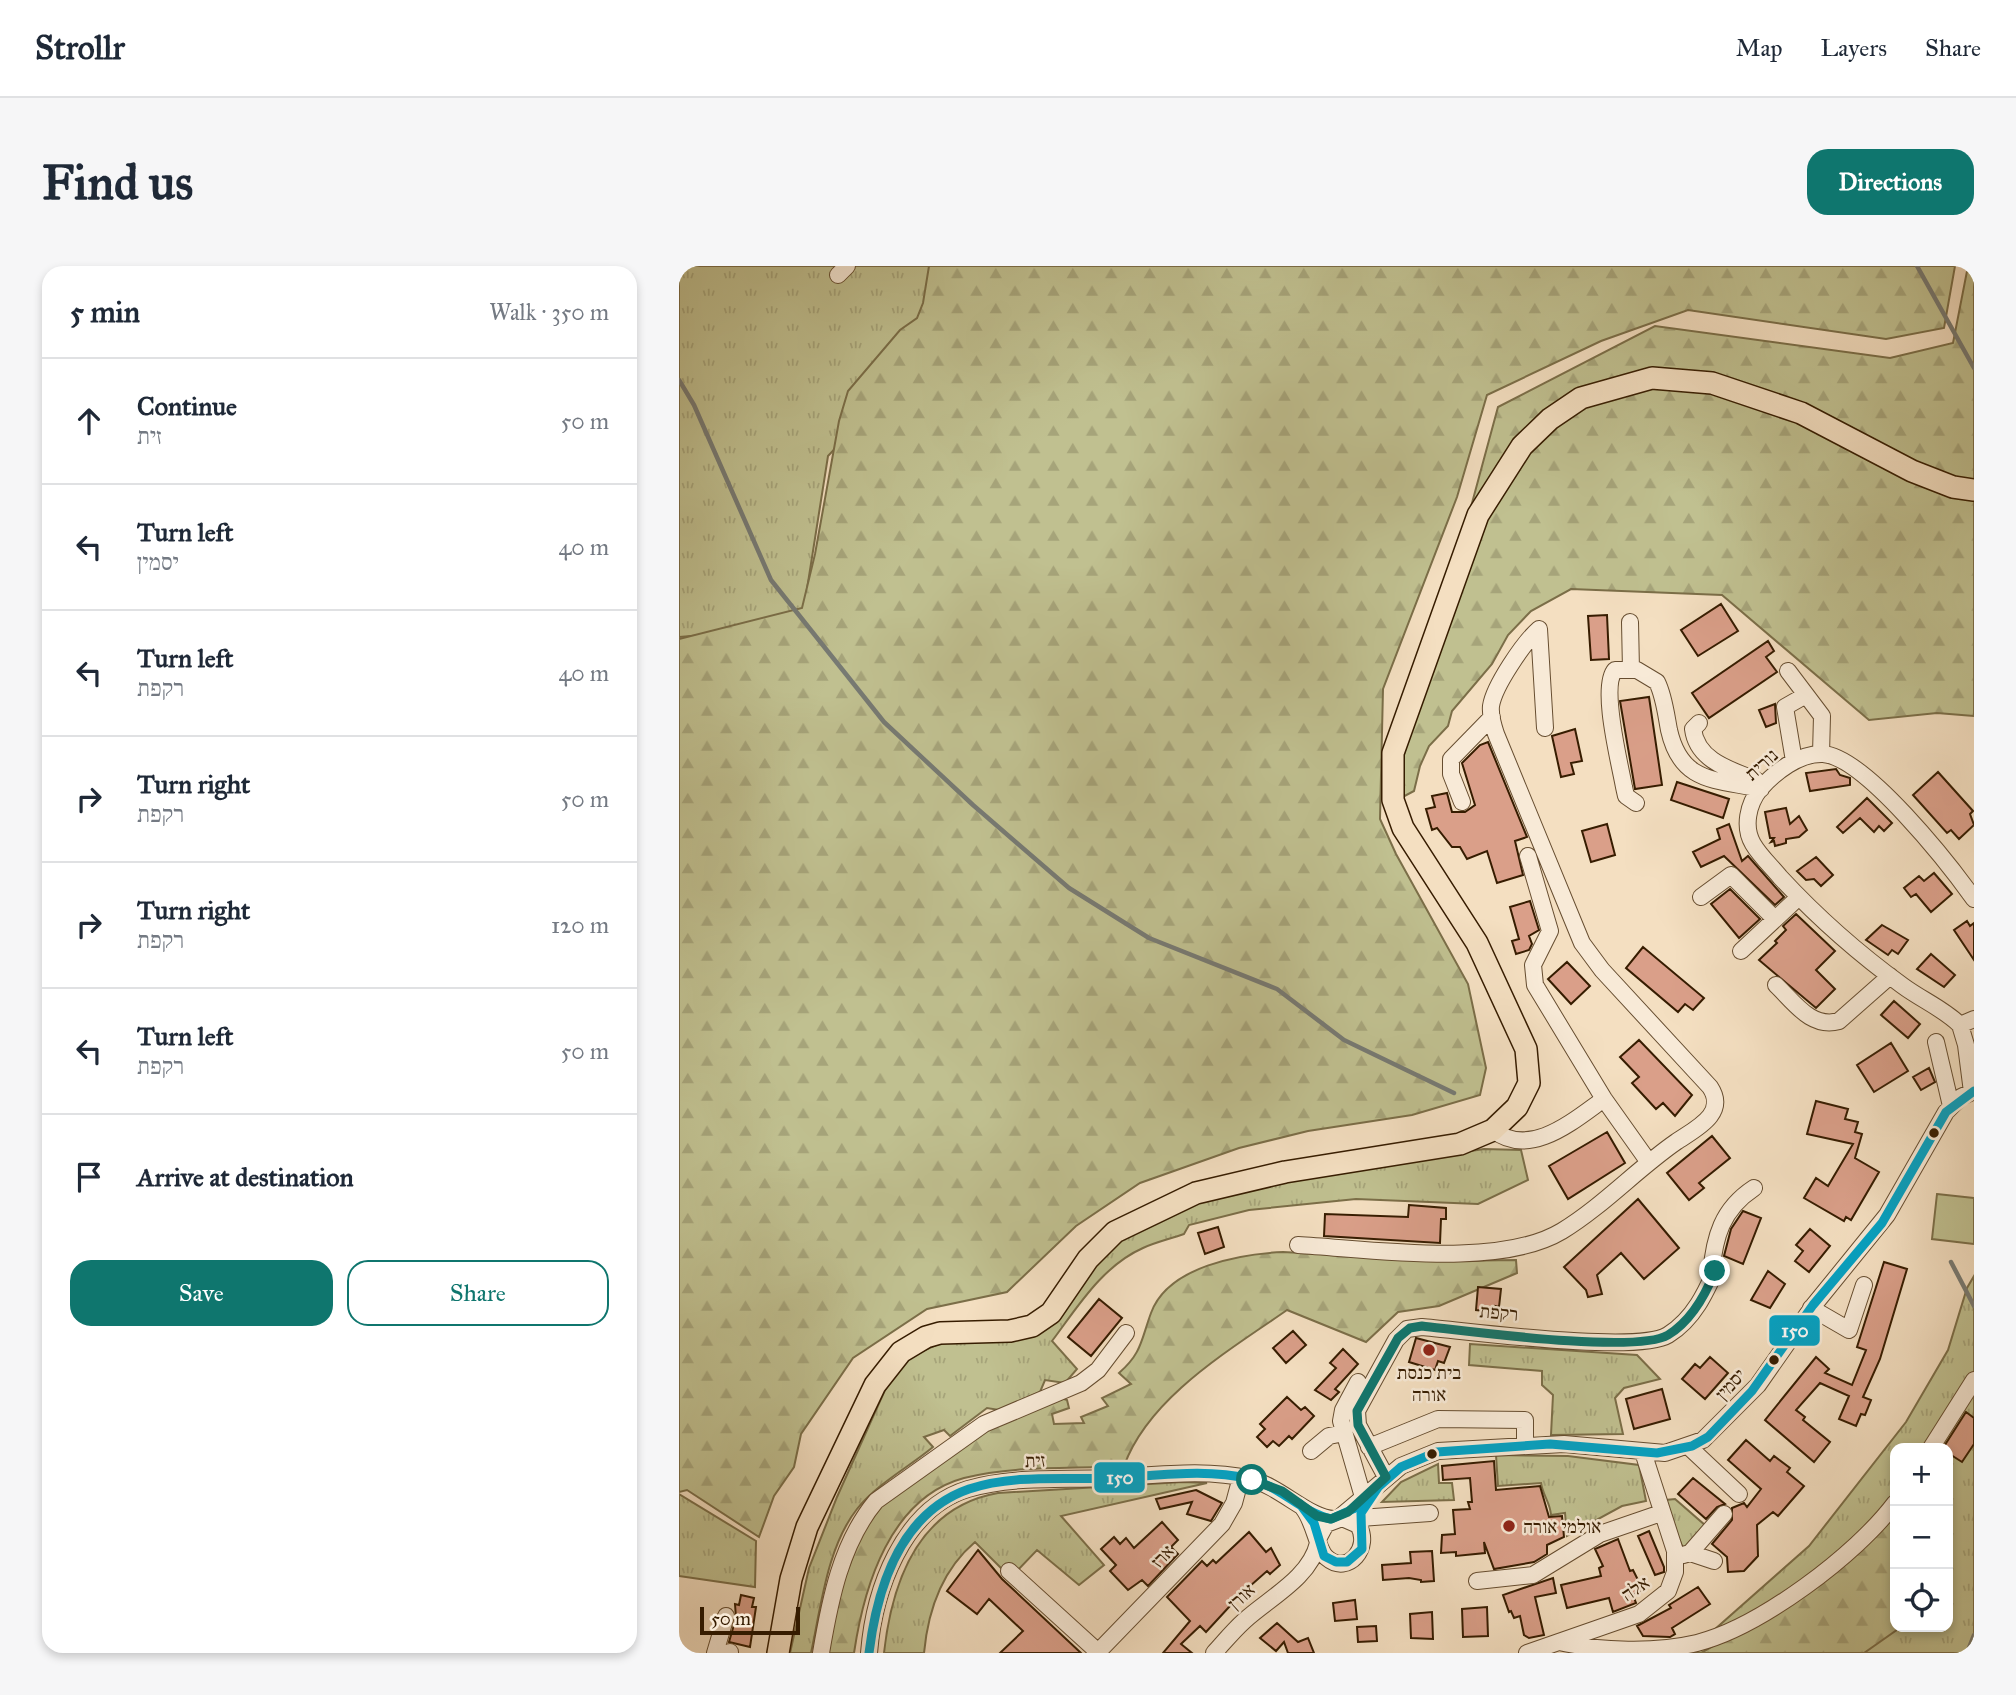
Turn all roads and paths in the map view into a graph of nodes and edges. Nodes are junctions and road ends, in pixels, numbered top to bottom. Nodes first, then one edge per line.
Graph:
1 (1974, 490) edge
2 (1630, 622) dead end
3 (1631, 670) junction
4 (1788, 671) dead end
5 (1806, 695) junction
6 (1492, 717) junction
7 (1699, 723) dead end
8 (1545, 728) dead end
9 (1821, 754) junction
10 (1794, 761) junction
11 (1763, 786) junction
12 (1462, 802) dead end
13 (1636, 803) dead end
14 (1528, 856) dead end
15 (1701, 897) dead end
16 (1799, 897) junction
17 (1974, 899) edge
18 (1776, 919) junction
19 (1741, 951) dead end
20 (1890, 976) junction
21 (1776, 985) dead end
22 (1967, 1022) edge
23 (1936, 1042) dead end
24 (1973, 1091) edge
25 (1604, 1099) junction
26 (1951, 1106) junction
27 (1493, 1130) junction
28 (1648, 1161) junction
29 (1754, 1188) dead end
30 (1298, 1245) dead end
31 (1718, 1265) dead end
32 (1710, 1283) junction
33 (1864, 1285) dead end
34 (1811, 1308) junction
35 (1126, 1333) dead end
36 (1974, 1380) edge
37 (1358, 1382) dead end
38 (1344, 1433) junction
39 (1934, 1443) edge
40 (1525, 1445) junction
41 (1369, 1447) junction
42 (1689, 1447) junction
43 (1311, 1451) dead end
44 (1643, 1452) junction
45 (1241, 1477) junction
46 (1386, 1477) junction
47 (1739, 1494) dead end
48 (1363, 1497) junction
49 (1300, 1503) junction
50 (1892, 1506) edge
51 (1430, 1513) dead end
52 (1661, 1513) junction
53 (1724, 1514) dead end
54 (1337, 1518) junction
55 (1360, 1523) junction
56 (1318, 1541) junction
57 (1683, 1555) junction
58 (1714, 1560) dead end
59 (1336, 1562) junction
60 (1009, 1571) dead end
61 (1300, 1574) junction
62 (1477, 1581) dead end
63 (726, 1616) dead end
64 (1559, 1642) junction
65 (1688, 1649) edge
66 (1097, 1652) edge
67 (725, 1653) edge
68 (778, 1653) edge
69 (821, 1653) edge
70 (869, 1653) edge
71 (1214, 1653) edge
72 (1527, 1653) edge

1 - 27 main road
2 - 3 street
3 - 11 street
3 - 13 street
4 - 5 street
5 - 9 street
5 - 10 street
6 - 8 street
6 - 12 street
6 - 28 street
7 - 11 street
9 - 10 street, נורית
9 - 17 street
10 - 11 street, נורית
11 - 16 street, נורית
14 - 25 street
15 - 18 street
16 - 18 street
16 - 20 street, נורית
18 - 19 street
20 - 21 street
20 - 22 street, נורית
22 - 24 street, נורית
23 - 26 street
24 - 26 street, יסמין
25 - 27 street
25 - 28 street
26 - 34 street, יסמין
27 - 68 main road
28 - 30 street
29 - 32 street
31 - 32 street, רקפת
32 - 41 street, רקפת
33 - 34 street
34 - 42 street, יסמין
35 - 69 street
36 - 39 street
37 - 38 street
38 - 43 street
38 - 48 street
40 - 41 street
40 - 44 street, יסמין
40 - 46 street, יסמין
41 - 46 street, רקפת
42 - 44 street, יסמין
42 - 47 street
44 - 52 street
45 - 49 street, זית
45 - 66 street, ארז
45 - 70 street, זית
46 - 48 street, יסמין
46 - 55 street, יסמין
48 - 54 street, יסמין
49 - 54 street, זית
49 - 56 street
50 - 65 street
51 - 55 street
52 - 57 street
52 - 62 street
53 - 57 street
54 - 55 street
54 - 56 street
55 - 59 street
56 - 59 street
56 - 61 street, אורן
57 - 58 street
57 - 64 street, אלה
59 - 61 street, אורן
60 - 66 street
61 - 71 street, אורן
63 - 67 street
64 - 65 street
64 - 72 street, אלה

